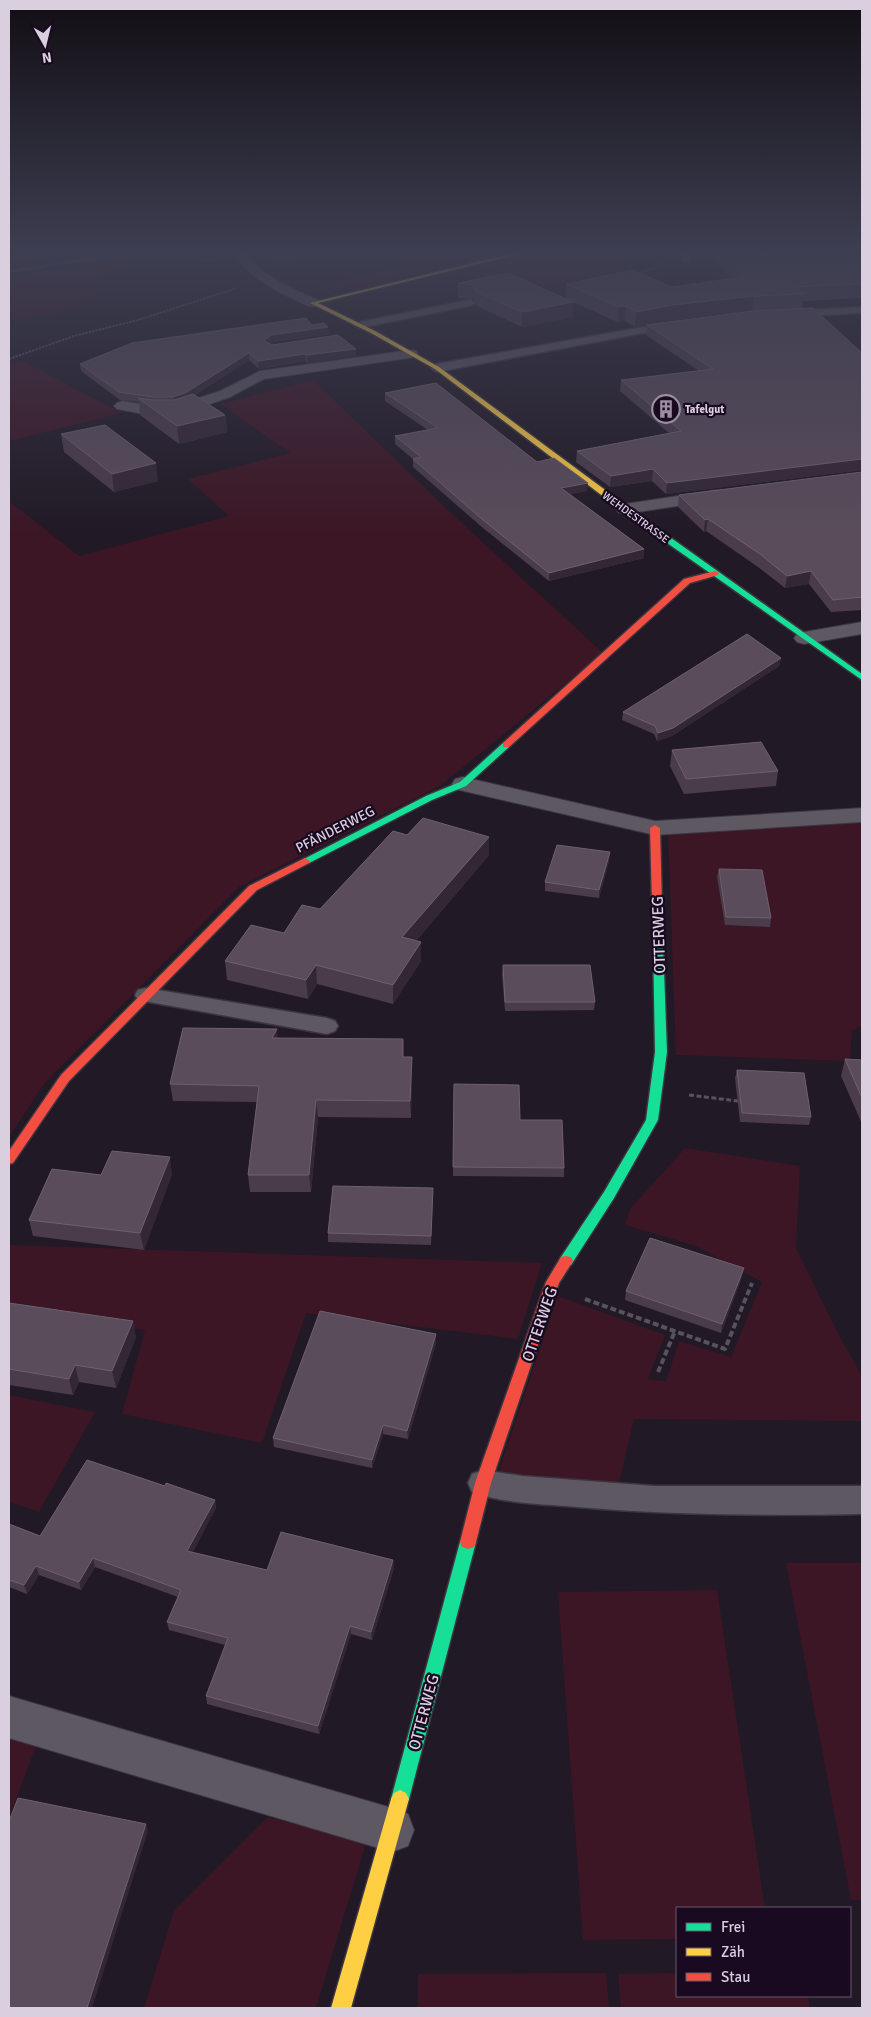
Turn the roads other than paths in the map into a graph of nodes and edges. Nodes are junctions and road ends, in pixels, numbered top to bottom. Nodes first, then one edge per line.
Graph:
1 (397, 346) edge
2 (551, 346) edge
3 (411, 354) junction
4 (437, 368) junction
5 (122, 406) dead end
6 (736, 492) edge
7 (625, 509) junction
8 (715, 573) junction
9 (862, 628) edge
10 (804, 638) junction
11 (862, 678) edge
12 (463, 784) junction
13 (862, 815) edge
14 (655, 828) junction
15 (146, 995) junction
16 (327, 1026) dead end
17 (9, 1160) edge
18 (483, 1484) junction
19 (862, 1500) edge
20 (9, 1717) edge
21 (392, 1830) junction
22 (341, 2008) edge

1 - 3 street, WEHDESTRASSE
2 - 4 lane
3 - 4 street, WEHDESTRASSE
3 - 5 street
4 - 7 street, WEHDESTRASSE
6 - 7 street
7 - 8 street, WEHDESTRASSE
8 - 10 street, WEHDESTRASSE
8 - 12 street, PFÄNDERWEG
9 - 10 street
10 - 11 street, WEHDESTRASSE
12 - 14 street
12 - 15 street, PFÄNDERWEG
13 - 14 street
14 - 18 street, OTTERWEG
15 - 16 lane
15 - 17 street, PFÄNDERWEG
18 - 19 lane
18 - 21 street, OTTERWEG
20 - 21 street
21 - 22 street, OTTERWEG

